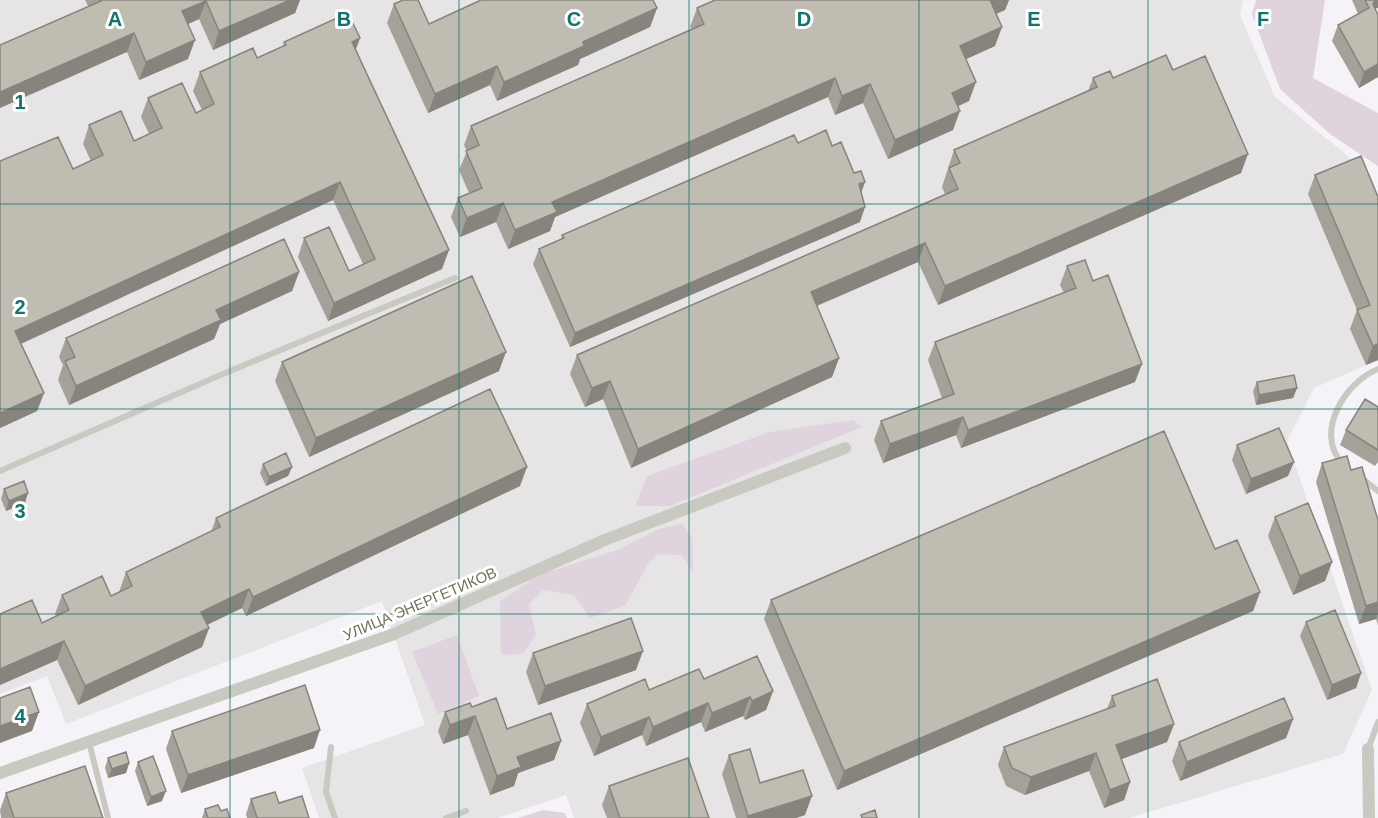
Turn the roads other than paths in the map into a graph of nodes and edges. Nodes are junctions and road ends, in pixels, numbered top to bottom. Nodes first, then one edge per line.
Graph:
1 (455, 278) dead end
2 (1378, 369) edge
3 (845, 448) dead end
4 (1350, 469) edge
5 (0, 471) edge
6 (1359, 476) edge
7 (1378, 491) edge
8 (1378, 722) edge
9 (89, 741) junction
10 (332, 747) dead end
11 (1368, 749) joint
12 (0, 773) edge
13 (466, 811) dead end
14 (108, 818) edge
15 (335, 818) edge
16 (446, 818) edge
17 (1369, 818) edge

1 - 5 lane
2 - 4 lane
3 - 9 street, УЛИЦА ЭНЕРГЕТИКОВ
6 - 7 lane
8 - 11 lane
9 - 12 street, УЛИЦА ЭНЕРГЕТИКОВ
9 - 14 lane
10 - 15 lane
11 - 17 street
13 - 16 lane

